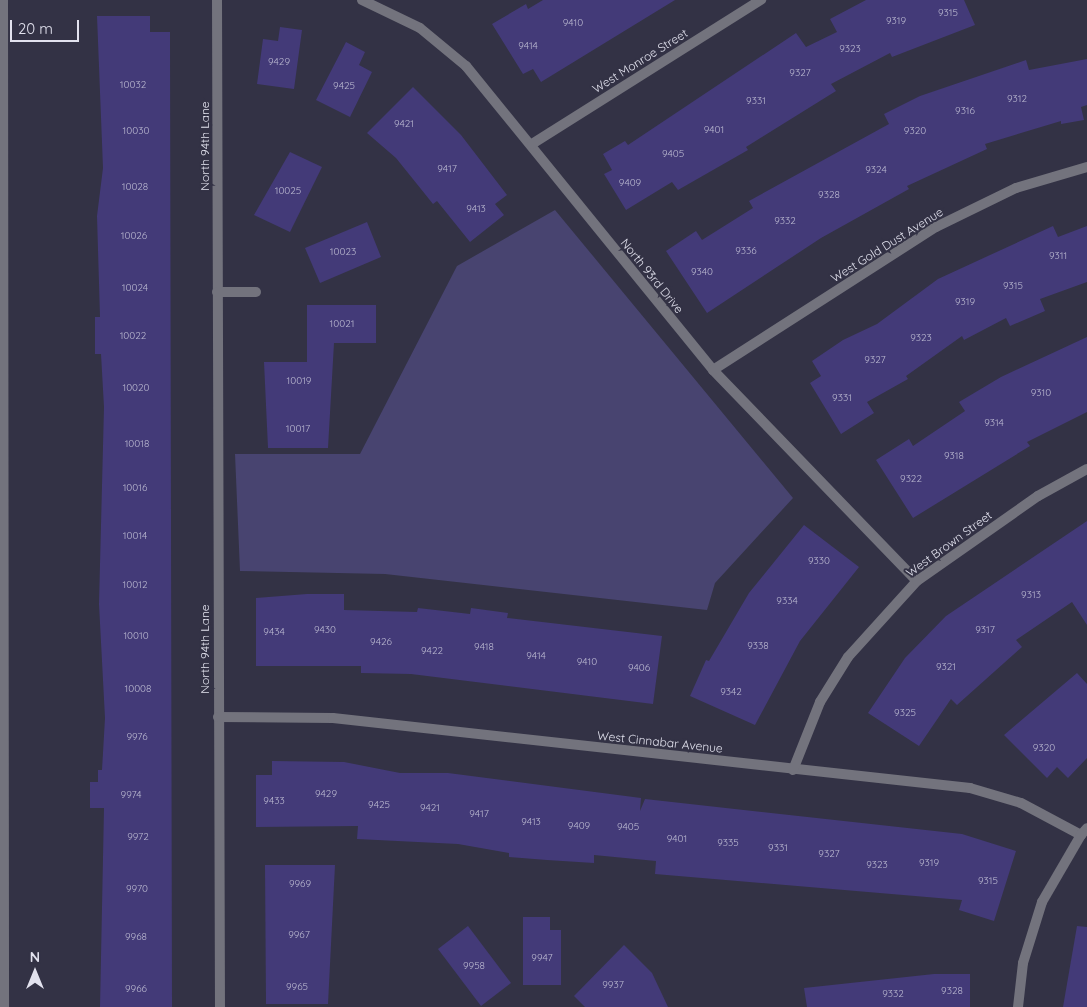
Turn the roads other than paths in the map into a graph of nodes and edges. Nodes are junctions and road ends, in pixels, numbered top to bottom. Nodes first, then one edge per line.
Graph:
1 (3, 0) edge
2 (218, 0) edge
3 (362, 0) edge
4 (762, 0) edge
5 (532, 144) junction
6 (1087, 167) edge
7 (2, 217) edge
8 (217, 292) junction
9 (256, 292) dead end
10 (713, 370) junction
11 (1087, 469) edge
12 (917, 581) junction
13 (218, 717) junction
14 (793, 770) junction
15 (1084, 832) edge
16 (4, 1007) edge
17 (220, 1007) edge
18 (1018, 1007) edge

1 - 7 street
2 - 8 street, North 94th Lane
3 - 5 street, North 93rd Drive
4 - 5 street, West Monroe Street
5 - 10 street, North 93rd Drive
6 - 10 street, West Gold Dust Avenue
7 - 16 street
8 - 9 street
8 - 13 street, North 94th Lane
10 - 12 street, North 93rd Drive
11 - 12 street, West Brown Street
12 - 14 street, West Brown Street
13 - 14 street, West Cinnabar Avenue
13 - 17 street, North 94th Lane
14 - 15 street, West Cinnabar Avenue
15 - 18 street

